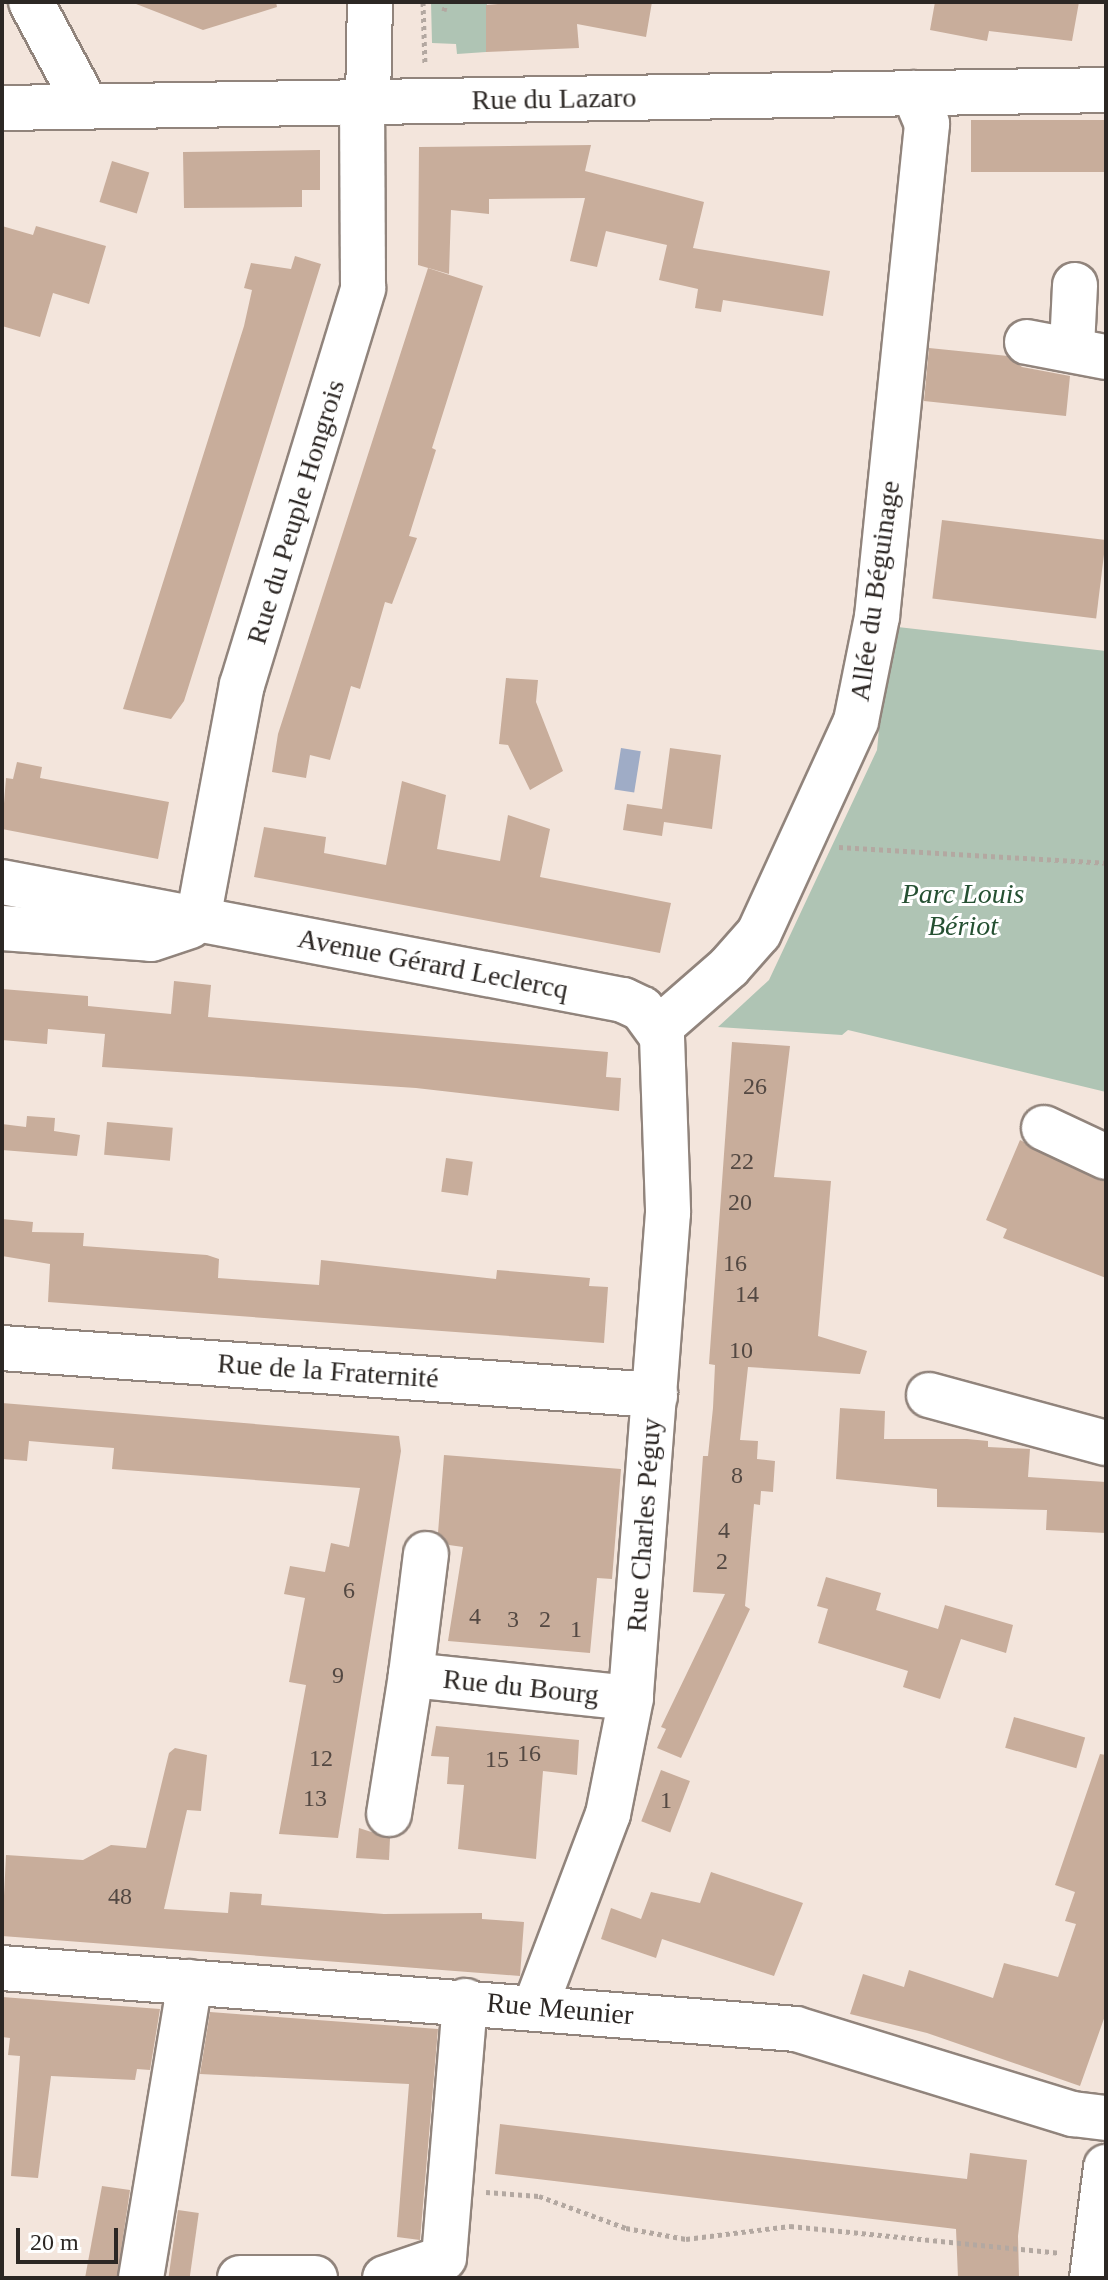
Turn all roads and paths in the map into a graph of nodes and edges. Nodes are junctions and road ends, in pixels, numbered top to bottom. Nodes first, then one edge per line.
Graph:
1 (31, 2) edge
2 (370, 2) edge
3 (423, 2) edge
4 (446, 2) edge
5 (444, 11) dead end
6 (1106, 90) edge
7 (914, 93) junction
8 (426, 101) junction
9 (365, 102) junction
10 (86, 105) junction
11 (2, 108) edge
12 (1075, 285) dead end
13 (1027, 342) dead end
14 (1089, 352) edge
15 (806, 836) junction
16 (1106, 863) edge
17 (2, 882) edge
18 (198, 919) junction
19 (2, 928) edge
20 (658, 1029) junction
21 (1044, 1128) dead end
22 (1106, 1157) edge
23 (2, 1348) edge
24 (655, 1395) junction
25 (929, 1395) dead end
26 (1106, 1443) edge
27 (426, 1554) dead end
28 (411, 1675) junction
29 (631, 1698) junction
30 (389, 1814) dead end
31 (2, 1968) edge
32 (190, 1982) junction
33 (465, 2001) junction
34 (535, 2007) junction
35 (1106, 2118) edge
36 (1106, 2167) edge
37 (449, 2189) junction
38 (1093, 2268) edge
39 (141, 2278) edge
40 (240, 2278) edge
41 (315, 2278) edge
42 (385, 2278) edge

1 - 10 street
2 - 9 street, Rue du Peuple Hongrois
3 - 8 path
4 - 5 path
6 - 7 street, Rue du Lazaro
7 - 8 street, Rue du Lazaro
7 - 15 street, Allée du Béguinage
8 - 9 street, Rue du Lazaro
9 - 10 street, Rue du Lazaro
9 - 18 street, Rue du Peuple Hongrois
10 - 11 street, Rue du Lazaro
12 - 14 street
13 - 14 street
15 - 16 path
15 - 20 street, Allée du Béguinage
17 - 18 street, Avenue Gérard Leclercq
18 - 19 street
18 - 20 street, Avenue Gérard Leclercq
20 - 24 street, Rue Charles Péguy
21 - 22 street
23 - 24 street, Rue de la Fraternité
24 - 29 street, Rue Charles Péguy
25 - 26 street
27 - 28 street, Rue du Bourg
28 - 29 street, Rue du Bourg
28 - 30 street, Rue du Bourg
29 - 34 street, Rue Charles Péguy
31 - 32 street, Rue Meunier
32 - 33 street, Rue Meunier
32 - 39 street
33 - 34 street, Rue Meunier
33 - 37 street
34 - 35 street, Rue Meunier
36 - 38 street
37 - 38 path
37 - 42 street
40 - 41 street

